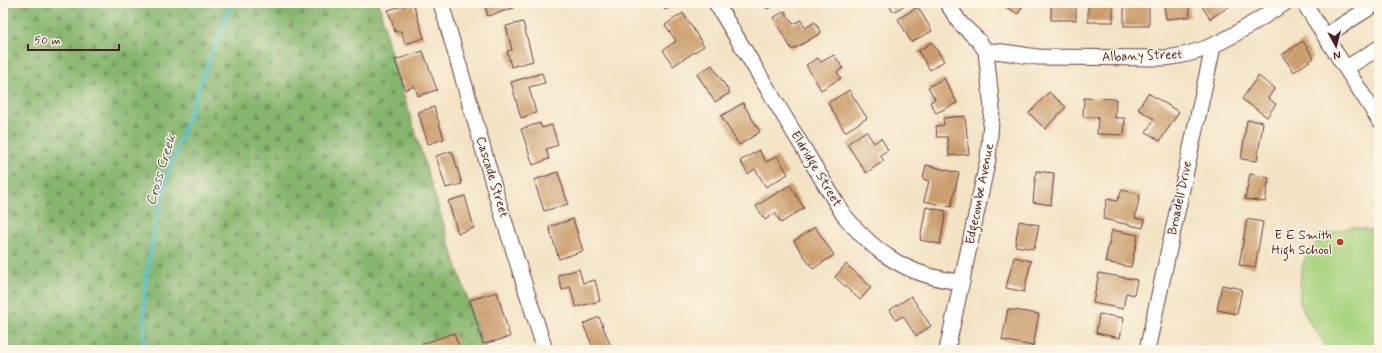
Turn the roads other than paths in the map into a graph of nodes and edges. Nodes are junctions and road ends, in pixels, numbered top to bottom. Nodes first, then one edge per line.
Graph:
1 (441, 3) edge
2 (716, 3) edge
3 (947, 3) edge
4 (1285, 3) edge
5 (1304, 3) edge
6 (1377, 3) edge
7 (1325, 36) junction
8 (1213, 47) junction
9 (1379, 48) edge
10 (986, 51) junction
11 (1346, 68) junction
12 (1374, 102) edge
13 (1379, 120) edge
14 (962, 282) junction
15 (545, 350) edge
16 (947, 350) edge
17 (1147, 350) edge

1 - 15 street, Cascade Street
2 - 14 street, Eldridge Street
3 - 10 street
4 - 8 street, Albany Street
5 - 7 street
6 - 7 street
7 - 11 street
8 - 10 street, Albany Street
8 - 17 street, Broadell Drive
9 - 11 street
10 - 14 street, Edgecombe Avenue
11 - 12 street
12 - 13 street
14 - 16 street, Edgecombe Avenue

